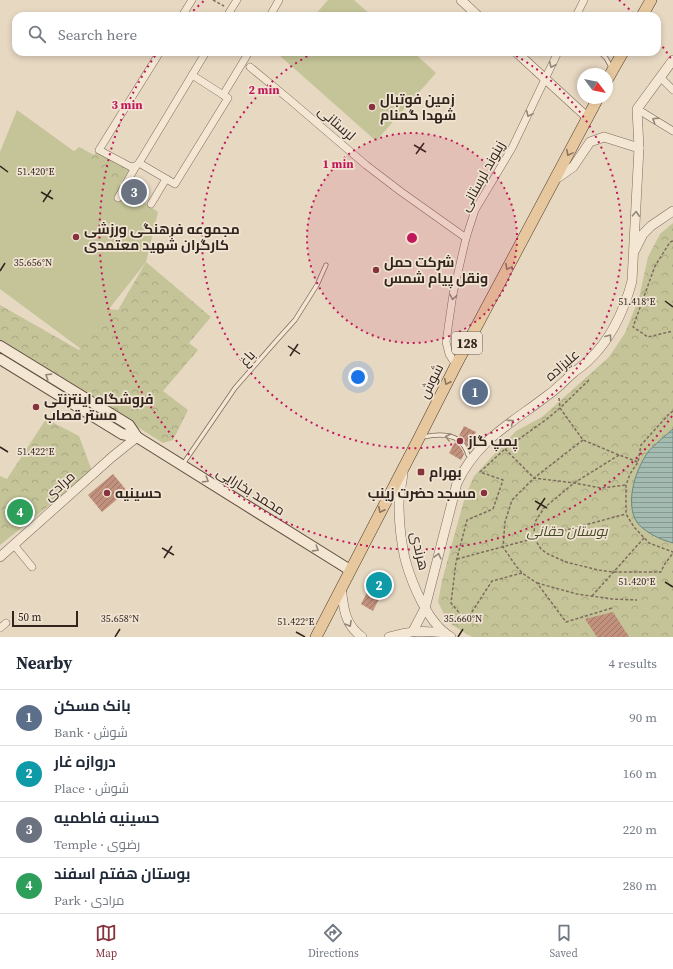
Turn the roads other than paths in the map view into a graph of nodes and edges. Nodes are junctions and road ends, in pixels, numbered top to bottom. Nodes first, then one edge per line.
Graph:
1 (192, 0) edge
2 (237, 0) edge
3 (279, 0) edge
4 (461, 0) edge
5 (584, 0) edge
6 (651, 0) edge
7 (184, 12) edge
8 (230, 12) edge
9 (272, 12) edge
10 (474, 12) edge
11 (578, 12) edge
12 (644, 12) edge
13 (158, 56) edge
14 (204, 56) edge
15 (246, 56) edge
16 (520, 56) edge
17 (556, 56) edge
18 (604, 56) edge
19 (621, 56) edge
20 (673, 60) edge
21 (250, 67) dead end
22 (612, 68) edge
23 (613, 70) edge
24 (192, 75) junction
25 (660, 77) junction
26 (545, 79) junction
27 (673, 90) edge
28 (223, 95) junction
29 (595, 104) edge
30 (637, 109) junction
31 (588, 118) junction
32 (673, 131) edge
33 (639, 148) junction
34 (137, 165) junction
35 (166, 179) junction
36 (555, 179) junction
37 (118, 198) dead end
38 (150, 204) dead end
39 (673, 211) edge
40 (466, 238) junction
41 (634, 253) junction
42 (326, 265) dead end
43 (0, 346) edge
44 (0, 360) edge
45 (456, 365) junction
46 (137, 437) junction
47 (419, 438) junction
48 (468, 455) dead end
49 (182, 465) junction
50 (404, 466) junction
51 (14, 545) junction
52 (0, 558) edge
53 (32, 567) dead end
54 (350, 570) junction
55 (341, 588) junction
56 (425, 608) junction
57 (413, 632) junction
58 (448, 635) edge
59 (316, 637) edge
60 (362, 637) edge
61 (389, 637) edge

1 - 7 street
2 - 8 street
3 - 9 street
4 - 10 street
5 - 11 street
6 - 12 main road
13 - 34 street
14 - 24 street
15 - 28 street
16 - 26 street
17 -> 26 street, زینوند لرستانی
18 - 22 lane
19 - 23 main road
20 - 25 street
21 - 40 street, لرستانی
24 - 28 street
24 - 34 street
25 - 27 street
25 - 30 street
26 - 31 street
26 -> 40 street, زینوند لرستانی
28 - 35 street
29 - 31 main road, شوش / 128
32 -> 30 street
30 - 33 street, علیزاده
31 -> 36 main road, شوش / 128
33 - 36 street
41 -> 33 street, علیزاده
34 - 35 street
34 - 37 street
35 - 38 street
36 -> 45 main road, شوش / 128
39 - 41 street
40 -> 45 street, زینوند لرستانی
56 -> 41 street, علیزاده
42 - 49 lane, باغ
46 -> 43 main road, محمد بخارایی
44 - 46 main road, محمد بخارایی
45 -> 47 main road, شوش / 128
46 - 49 main road, محمد بخارایی
46 - 51 street, مرادی
48 -> 47 lane
47 - 50 main road, شوش / 128
49 -> 54 main road, محمد بخارایی
50 -> 54 main road, شوش / 128
50 - 56 street, هرندی
51 - 52 street, مرادی
51 - 53 street
54 - 55 main road, شوش / 128
55 - 59 main road, شوش / 128
55 -> 60 street
56 - 57 street, علیزاده
56 - 58 street, هرندی
57 - 58 street, هرندی
57 - 61 street, هرندی

